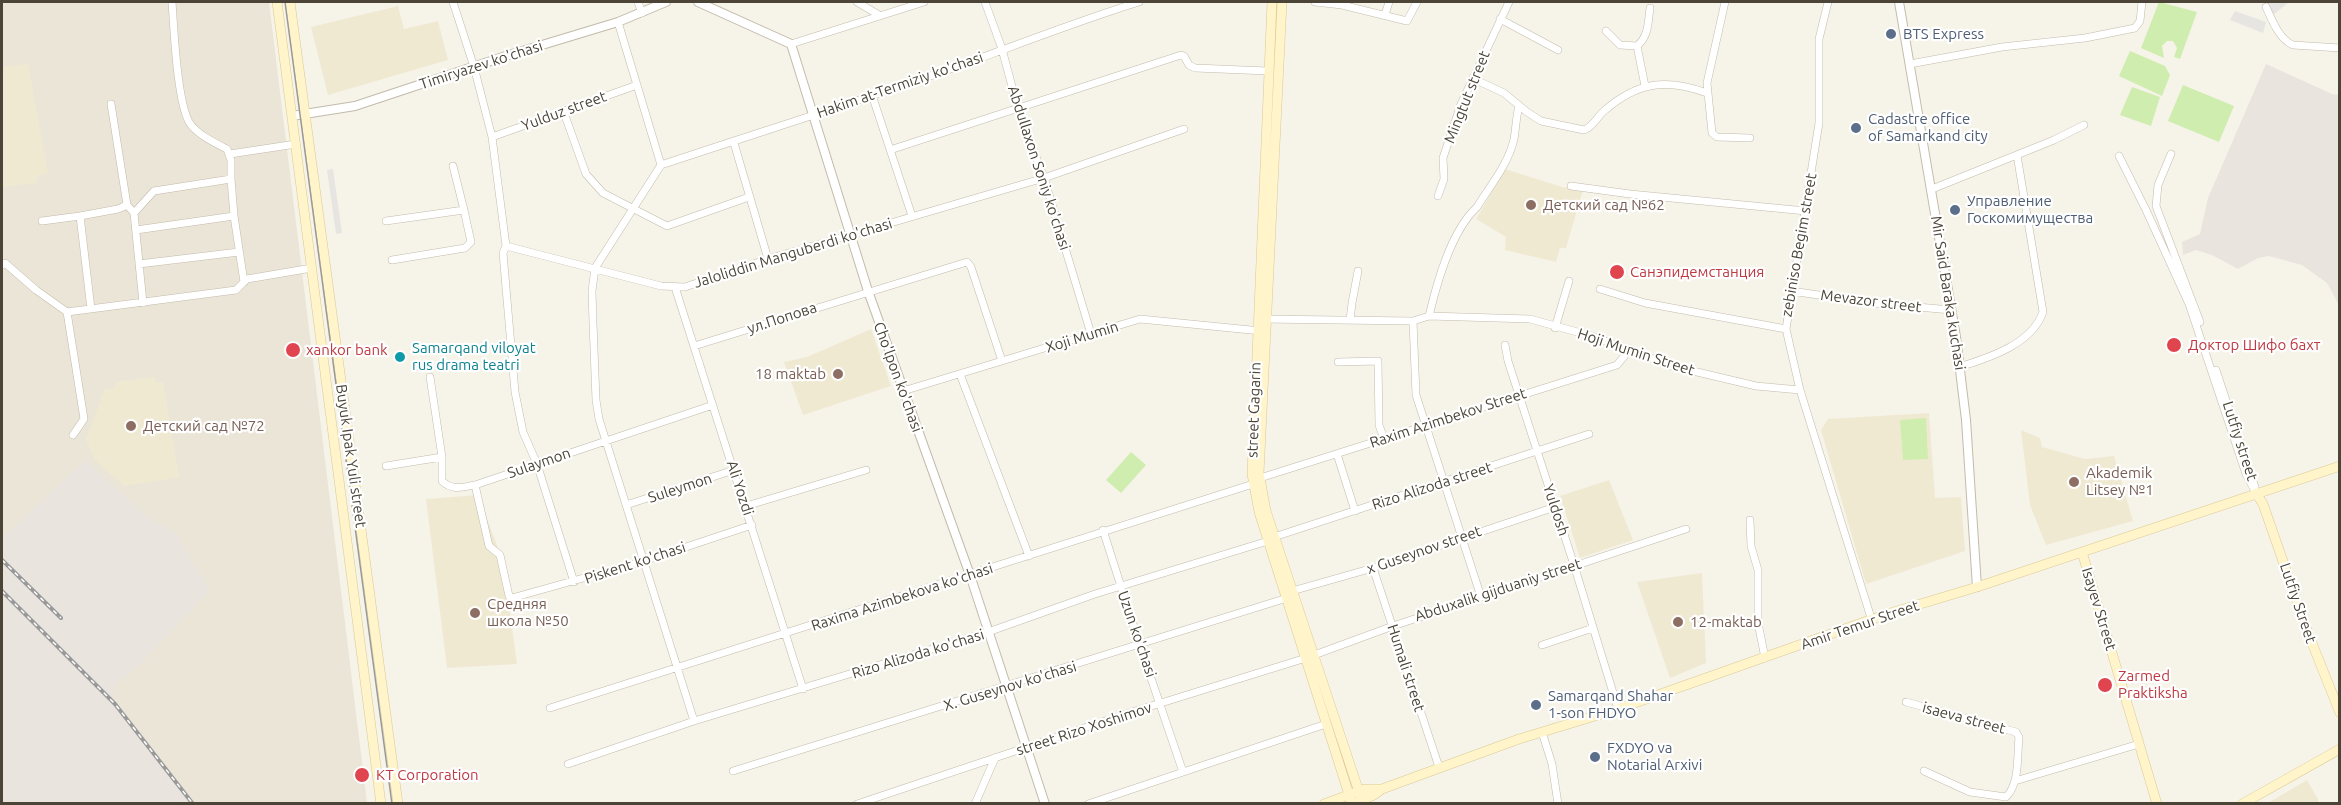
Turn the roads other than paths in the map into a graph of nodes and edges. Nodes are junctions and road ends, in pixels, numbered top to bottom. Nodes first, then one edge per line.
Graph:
1 (172, 2) edge
2 (277, 2) edge
3 (290, 2) edge
4 (453, 2) edge
5 (638, 2) edge
6 (666, 2) edge
7 (699, 2) edge
8 (857, 2) edge
9 (924, 2) edge
10 (985, 2) edge
11 (1139, 2) edge
12 (1272, 2) edge
13 (1282, 2) edge
14 (1316, 2) edge
15 (1389, 2) edge
16 (1417, 2) edge
17 (1509, 2) edge
18 (1725, 2) edge
19 (1828, 2) edge
20 (1899, 2) edge
21 (2142, 2) edge
22 (1338, 3) edge
23 (2266, 7) dead end
24 (1650, 8) dead end
25 (642, 13) junction
26 (879, 15) junction
27 (1385, 15) junction
28 (1500, 19) junction
29 (618, 22) junction
30 (1606, 31) dead end
31 (791, 44) junction
32 (1637, 46) junction
33 (2340, 48) edge
34 (1002, 50) junction
35 (1558, 50) dead end
36 (1910, 64) junction
37 (474, 67) junction
38 (1268, 70) junction
39 (1474, 79) junction
40 (637, 85) junction
41 (1646, 86) junction
42 (1707, 93) junction
43 (872, 95) junction
44 (111, 104) dead end
45 (1519, 106) junction
46 (1018, 109) junction
47 (563, 110) junction
48 (304, 114) junction
49 (814, 114) junction
50 (292, 116) junction
51 (2084, 125) dead end
52 (1184, 129) dead end
53 (492, 137) junction
54 (1750, 138) dead end
55 (734, 143) junction
56 (296, 144) junction
57 (890, 150) junction
58 (230, 154) junction
59 (2170, 154) dead end
60 (2017, 155) junction
61 (2119, 156) dead end
62 (661, 165) junction
63 (453, 166) dead end
64 (1044, 178) junction
65 (231, 179) junction
66 (1571, 186) dead end
67 (1932, 189) junction
68 (1438, 196) dead end
69 (749, 197) junction
70 (127, 205) junction
71 (2156, 206) junction
72 (633, 208) junction
73 (464, 210) junction
74 (2146, 210) junction
75 (1806, 211) junction
76 (134, 213) junction
77 (80, 216) junction
78 (234, 216) junction
79 (912, 216) junction
80 (42, 221) dead end
81 (386, 221) dead end
82 (136, 230) junction
83 (850, 235) junction
84 (506, 246) junction
85 (239, 252) junction
86 (768, 259) junction
87 (392, 260) dead end
88 (139, 264) junction
89 (2, 265) edge
90 (312, 268) junction
91 (595, 268) junction
92 (1358, 271) dead end
93 (1569, 281) dead end
94 (244, 282) junction
95 (675, 286) junction
96 (1600, 289) dead end
97 (869, 291) junction
98 (1791, 291) junction
99 (143, 303) junction
100 (91, 309) junction
101 (1951, 310) junction
102 (67, 312) junction
103 (1429, 316) junction
104 (1262, 319) junction
105 (1350, 320) junction
106 (1413, 321) junction
107 (1555, 328) junction
108 (1786, 329) junction
109 (1261, 331) junction
110 (1091, 334) junction
111 (1506, 345) dead end
112 (694, 346) junction
113 (1630, 349) junction
114 (1002, 361) junction
115 (1338, 362) dead end
116 (1959, 367) junction
117 (960, 374) junction
118 (430, 377) dead end
119 (1800, 390) junction
120 (903, 391) junction
121 (1519, 395) junction
122 (713, 405) junction
123 (1426, 426) junction
124 (1589, 434) dead end
125 (73, 435) dead end
126 (1384, 439) junction
127 (606, 440) junction
128 (1537, 450) junction
129 (1337, 454) junction
130 (442, 457) junction
131 (537, 464) junction
132 (386, 466) dead end
133 (2340, 466) edge
134 (734, 470) junction
135 (866, 470) dead end
136 (1256, 481) junction
137 (1444, 483) junction
138 (476, 485) junction
139 (2256, 493) junction
140 (626, 505) junction
141 (746, 506) junction
142 (1555, 507) junction
143 (1355, 511) junction
144 (1750, 520) dead end
145 (752, 525) junction
146 (1686, 529) dead end
147 (1103, 530) junction
148 (1462, 538) junction
149 (1271, 539) junction
150 (2082, 552) junction
151 (1029, 556) junction
152 (644, 561) junction
153 (1574, 565) junction
154 (1373, 568) junction
155 (970, 574) junction
156 (574, 582) junction
157 (1120, 586) junction
158 (1977, 587) junction
159 (1290, 595) junction
160 (1481, 597) junction
161 (1872, 621) junction
162 (1393, 626) junction
163 (1593, 628) junction
164 (988, 632) junction
165 (786, 633) junction
166 (1542, 645) dead end
167 (1140, 646) junction
168 (1309, 657) junction
169 (1765, 658) junction
170 (677, 666) junction
171 (1008, 687) junction
172 (803, 689) junction
173 (1906, 702) dead end
174 (1162, 705) junction
175 (550, 708) dead end
176 (1618, 708) junction
177 (2340, 713) edge
178 (694, 721) junction
179 (1326, 724) junction
180 (1542, 732) junction
181 (2139, 744) junction
182 (1026, 747) junction
183 (2340, 749) edge
184 (995, 758) junction
185 (568, 764) dead end
186 (1439, 767) junction
187 (733, 771) dead end
188 (1924, 771) dead end
189 (1184, 772) junction
190 (2015, 781) junction
191 (1355, 800) edge
192 (381, 804) edge
193 (398, 804) edge
194 (856, 804) edge
195 (975, 804) edge
196 (1045, 804) edge
197 (1088, 804) edge
198 (1324, 804) edge
199 (1558, 804) edge
200 (2157, 804) edge
201 (2242, 804) edge

1 - 58 street
2 - 50 main road, Buyuk Ipak Yuli street
3 - 48 main road, Buyuk Ipak Yuli street
4 - 37 street
5 - 25 street
6 - 25 street, Timiryazev ko'chasi
7 - 31 street
8 - 26 street
9 - 26 street
10 - 34 street, Abdullaxon Soniy ko'chasi
11 - 34 street, Hakim at-Termiziy ko'chasi
12 - 38 main road, street Gagarin
13 - 104 main road, street Gagarin
14 - 22 street
15 - 27 street
16 - 27 street
17 - 28 street, Mingtut street
18 - 42 street
19 - 75 street, zebiniso Begim street
20 - 36 street, Mir Said Baraka kuchasi
21 - 36 street
22 - 27 street
23 - 33 street
24 - 32 street
25 - 29 street, Timiryazev ko'chasi
26 - 31 street
28 - 35 street
28 - 39 street, Mingtut street
29 - 37 street, Timiryazev ko'chasi
29 - 40 street
30 - 32 street
31 - 49 street, Cho'lpon ko'chasi
32 - 41 street
34 - 43 street, Hakim at-Termiziy ko'chasi
34 - 46 street, Abdullaxon Soniy ko'chasi
36 - 67 street, Mir Said Baraka kuchasi
37 - 48 street, Timiryazev ko'chasi
37 - 53 street
38 - 46 street
38 - 104 main road, street Gagarin
39 - 45 street
39 - 68 street, Mingtut street
40 - 47 street, Yulduz street
40 - 62 street
41 - 42 street
41 - 45 street
42 - 54 street
43 - 49 street, Hakim at-Termiziy ko'chasi
43 - 57 street
44 - 70 street
45 - 103 street
46 - 57 street
46 - 64 street, Abdullaxon Soniy ko'chasi
47 - 53 street, Yulduz street
47 - 72 street
48 - 50 street, Timiryazev ko'chasi
48 - 193 main road, Buyuk Ipak Yuli street
49 - 55 street, Hakim at-Termiziy ko'chasi
49 - 83 street, Cho'lpon ko'chasi
50 - 56 main road, Buyuk Ipak Yuli street
51 - 60 street
52 - 64 street, Jaloliddin Manguberdi ko'chasi
53 - 84 street
55 - 62 street, Hakim at-Termiziy ko'chasi
55 - 69 street
56 - 58 street
56 - 90 main road, Buyuk Ipak Yuli street
57 - 79 street
58 - 65 street
59 - 71 street
60 - 67 street
60 - 116 street
61 - 74 street, Lutfiy street
62 - 72 street
63 - 73 street
64 - 79 street, Jaloliddin Manguberdi ko'chasi
64 - 110 street, Abdullaxon Soniy ko'chasi
65 - 76 street
65 - 78 street
66 - 75 street
67 - 101 street, Mir Said Baraka kuchasi
69 - 72 street
69 - 86 street
70 - 76 street
70 - 77 street
71 - 74 street
71 - 139 street, Lutfiy street
72 - 91 street
73 - 81 street
73 - 87 street
74 - 139 street, Lutfiy street
75 - 98 street, zebiniso Begim street
76 - 82 street
77 - 80 street
77 - 100 street
78 - 82 street
78 - 85 street
79 - 83 street, Jaloliddin Manguberdi ko'chasi
82 - 88 street
83 - 86 street, Jaloliddin Manguberdi ko'chasi
83 - 97 street, Cho'lpon ko'chasi
84 - 91 street, Jaloliddin Manguberdi ko'chasi
84 - 131 street
85 - 88 street
85 - 94 street
86 - 95 street, Jaloliddin Manguberdi ko'chasi
88 - 99 street
89 - 102 street
90 - 94 street
90 - 192 main road, Buyuk Ipak Yuli street
91 - 95 street, Jaloliddin Manguberdi ko'chasi
91 - 127 street
92 - 105 street
93 - 107 street
94 - 99 street
95 - 112 street, Ali Yozdi
96 - 108 street
97 - 112 street, ул.Попова
97 - 114 street, ул.Попова
97 - 120 street, Cho'lpon ko'chasi
98 - 101 street, Mevazor street
98 - 108 street, zebiniso Begim street
99 - 100 street
100 - 102 street
101 - 116 street, Mir Said Baraka kuchasi
102 - 125 street
103 - 106 street, Hoji Mumin Street
103 - 107 street, Hoji Mumin Street
104 - 105 street, Hoji Mumin Street
104 - 109 main road, street Gagarin
105 - 106 street, Hoji Mumin Street
106 - 123 street
107 - 113 street, Hoji Mumin Street
108 - 119 street, zebiniso Begim street
109 - 110 street, Xoji Mumin
109 - 136 main road, street Gagarin
110 - 114 street, Xoji Mumin
111 - 121 street, Yuldosh
112 - 122 street, Ali Yozdi
113 - 119 street, Hoji Mumin Street
113 - 121 street, Raxim Azimbekov Street
114 - 117 street, Xoji Mumin
115 - 126 street
116 - 158 street, Mir Said Baraka kuchasi
117 - 120 street, Xoji Mumin
117 - 151 street
118 - 130 street
119 - 161 street, zebiniso Begim street
120 - 155 street, Cho'lpon ko'chasi
121 - 123 street, Raxim Azimbekov Street
121 - 128 street, Yuldosh
122 - 127 street, Sulaymon
122 - 134 street, Ali Yozdi
123 - 126 street, Raxim Azimbekov Street
123 - 137 street
124 - 128 street, Rizo Alizoda street
126 - 129 street, Raxim Azimbekov Street
127 - 131 street, Sulaymon
127 - 140 street
128 - 137 street, Rizo Alizoda street
128 - 142 street, Yuldosh
129 - 136 street, Raxim Azimbekov Street
129 - 143 street
130 - 132 street
130 - 138 street, Sulaymon
131 - 138 street, Sulaymon
131 - 156 street
133 - 139 main road, Amir Temur Street
134 - 140 street, Suleymon
134 - 141 street, Ali Yozdi
135 - 141 street
136 - 147 street, Raxima Azimbekova ko'chasi
136 - 149 main road, street Gagarin
137 - 143 street, Rizo Alizoda street
137 - 148 street
138 - 156 street, Piskent ko'chasi
139 - 150 main road, Amir Temur Street
139 - 177 main road, Lutfiy Street
140 - 152 street
141 - 145 street, Ali Yozdi
142 - 148 street, x Guseynov street
142 - 153 street, Yuldosh
143 - 149 street, Rizo Alizoda street
144 - 169 street
145 - 152 street, Piskent ko'chasi
145 - 165 street, Ali Yozdi
146 - 153 street, Abduxalik gijduaniy street
147 - 151 street, Raxima Azimbekova ko'chasi
147 - 157 street, Uzun ko'chasi
148 - 154 street, x Guseynov street
148 - 160 street
149 - 157 street, Rizo Alizoda ko'chasi
149 - 159 main road, street Gagarin
150 - 158 main road, Amir Temur Street
150 - 181 main road, Isayev Street
151 - 155 street, Raxima Azimbekova ko'chasi
152 - 156 street, Piskent ko'chasi
152 - 170 street
153 - 160 street, Abduxalik gijduaniy street
153 - 163 street, Yuldosh
154 - 159 street, x Guseynov street
154 - 162 street, Humali street
155 - 164 street, Cho'lpon ko'chasi
155 - 165 street, Raxima Azimbekova ko'chasi
157 - 164 street, Rizo Alizoda ko'chasi
157 - 167 street, Uzun ko'chasi
158 - 161 main road, Amir Temur Street
159 - 167 street, X. Guseynov ko'chasi
159 - 168 main road, street Gagarin
160 - 162 street, Abduxalik gijduaniy street
161 - 169 main road, Amir Temur Street
162 - 168 street, Abduxalik gijduaniy street
162 - 186 street, Humali street
163 - 166 street
163 - 176 street, Yuldosh
164 - 171 street, Cho'lpon ko'chasi
164 - 172 street, Rizo Alizoda ko'chasi
165 - 170 street, Raxima Azimbekova ko'chasi
165 - 172 street, Ali Yozdi
167 - 171 street, X. Guseynov ko'chasi
167 - 174 street, Uzun ko'chasi
168 - 174 street, street Rizo Xoshimov
168 - 179 main road, street Gagarin
168 - 191 main road, street Gagarin
169 - 176 main road, Amir Temur Street
170 - 175 street, Raxima Azimbekova ko'chasi
170 - 178 street
171 - 182 street, Cho'lpon ko'chasi
171 - 187 street, X. Guseynov ko'chasi
172 - 178 street, Rizo Alizoda ko'chasi
173 - 190 street
174 - 182 street, street Rizo Xoshimov
174 - 189 street, Uzun ko'chasi
176 - 180 main road, Amir Temur Street
178 - 185 street, Rizo Alizoda ko'chasi
179 - 189 street
179 - 191 main road, street Gagarin
180 - 186 main road, Amir Temur Street
180 - 199 street
181 - 190 street
181 - 200 main road, Isayev Street
182 - 184 street, street Rizo Xoshimov
182 - 196 street, Cho'lpon ko'chasi
183 - 201 main road
184 - 194 street, street Rizo Xoshimov
184 - 195 street
186 - 191 main road, Amir Temur Street
188 - 190 street
189 - 197 street
191 - 198 main road, Amir Temur Street

